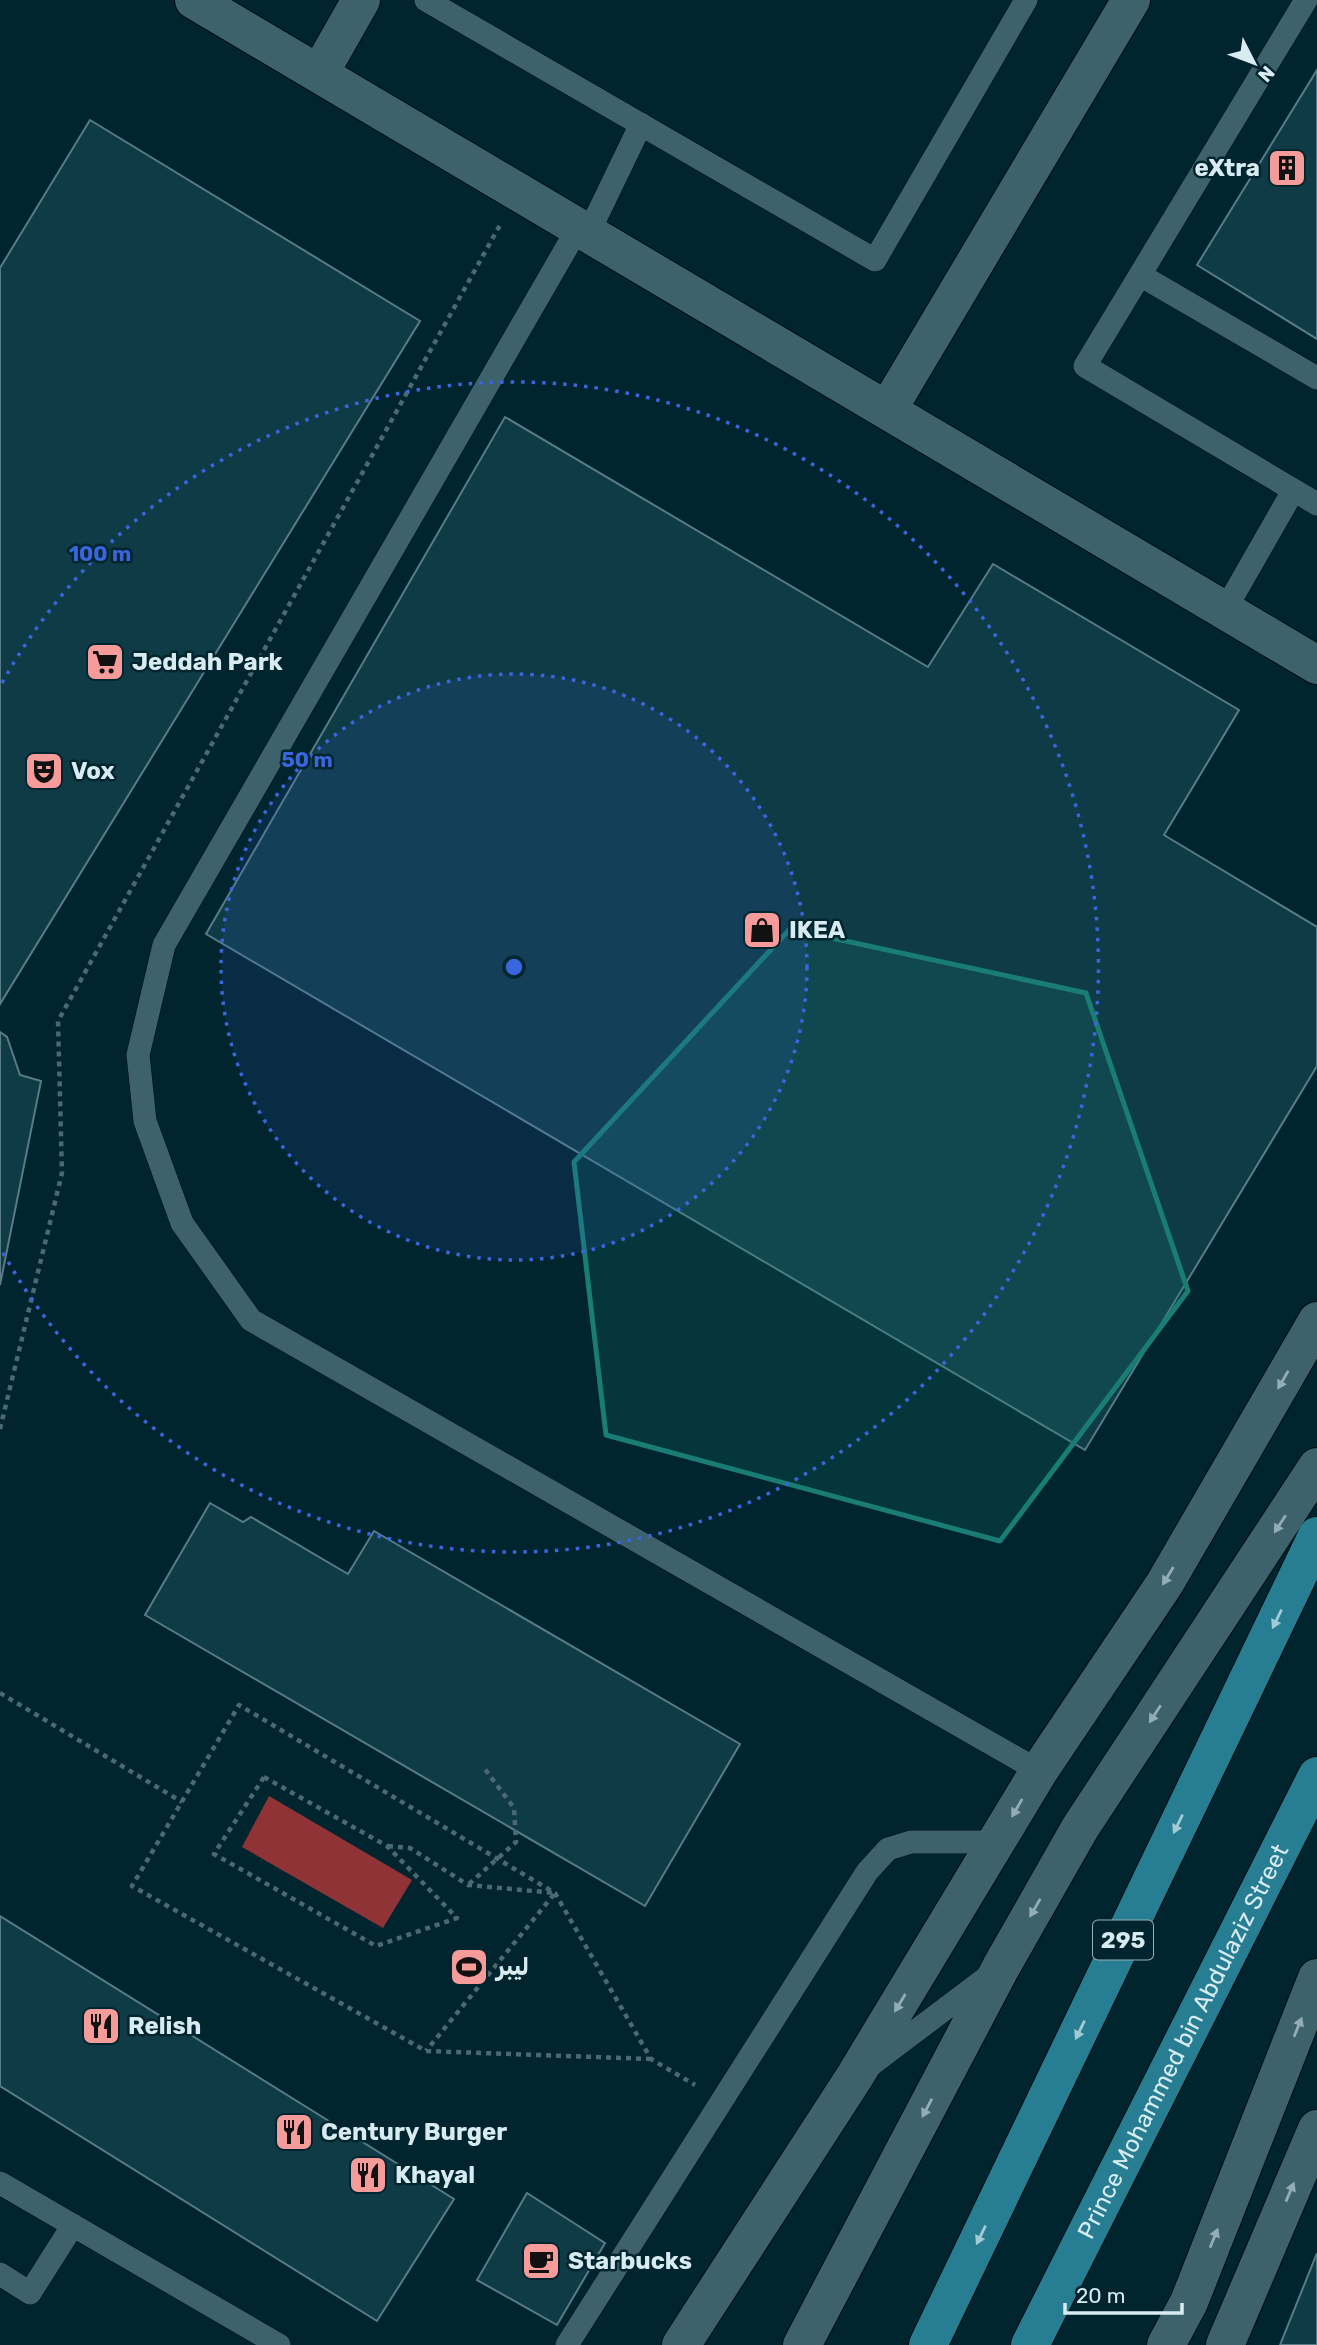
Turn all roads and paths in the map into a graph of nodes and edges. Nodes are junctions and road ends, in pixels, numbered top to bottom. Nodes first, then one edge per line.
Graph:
1 (194, 0) edge
2 (361, 0) edge
3 (426, 0) edge
4 (1026, 0) edge
5 (1131, 0) edge
6 (1306, 0) edge
7 (319, 74) junction
8 (641, 124) junction
9 (583, 231) junction
10 (1140, 275) junction
11 (1317, 378) edge
12 (888, 410) junction
13 (1293, 491) junction
14 (1317, 504) edge
15 (1225, 610) junction
16 (1317, 665) edge
17 (1317, 1321) edge
18 (1317, 1467) edge
19 (1317, 1536) edge
20 (0, 1693) edge
21 (484, 1768) dead end
22 (1039, 1771) junction
23 (1317, 1776) edge
24 (181, 1802) junction
25 (997, 1842) junction
26 (387, 1846) junction
27 (497, 1859) junction
28 (468, 1885) junction
29 (555, 1893) junction
30 (1001, 1967) junction
31 (1317, 1978) edge
32 (426, 2051) junction
33 (651, 2059) junction
34 (855, 2076) junction
35 (722, 2102) junction
36 (1317, 2129) edge
37 (0, 2183) edge
38 (73, 2225) junction
39 (0, 2274) edge
40 (279, 2345) edge
41 (567, 2345) edge
42 (681, 2345) edge
43 (802, 2345) edge
44 (928, 2345) edge
45 (1030, 2345) edge
46 (1166, 2345) edge
47 (1225, 2345) edge

1 - 7 main road
2 - 7 main road
3 - 8 lane
4 - 8 lane
5 - 12 main road
6 - 10 lane
7 - 9 main road
8 - 9 lane
9 - 12 main road
9 - 22 lane
10 - 11 lane
10 - 13 lane
12 - 15 main road
13 - 14 lane
13 - 15 lane
15 - 16 main road
17 -> 22 main road
18 -> 30 main road
19 -> 44 main road, 295
20 - 24 path
21 - 27 path
22 -> 25 main road
23 - 45 main road, Prince Mohammed bin Abdulaziz Street
24 - 27 path
24 - 32 path
25 -> 34 main road
25 - 35 lane
26 - 26 path
26 - 28 path
27 - 28 path
27 - 29 path
28 - 29 path
29 - 32 path
29 - 33 path
30 - 34 lane
30 -> 43 main road
46 -> 31 main road
32 - 33 path
33 - 35 path
34 - 42 main road
35 - 41 lane
47 -> 36 main road
37 - 38 lane
38 - 39 lane
38 - 40 lane

